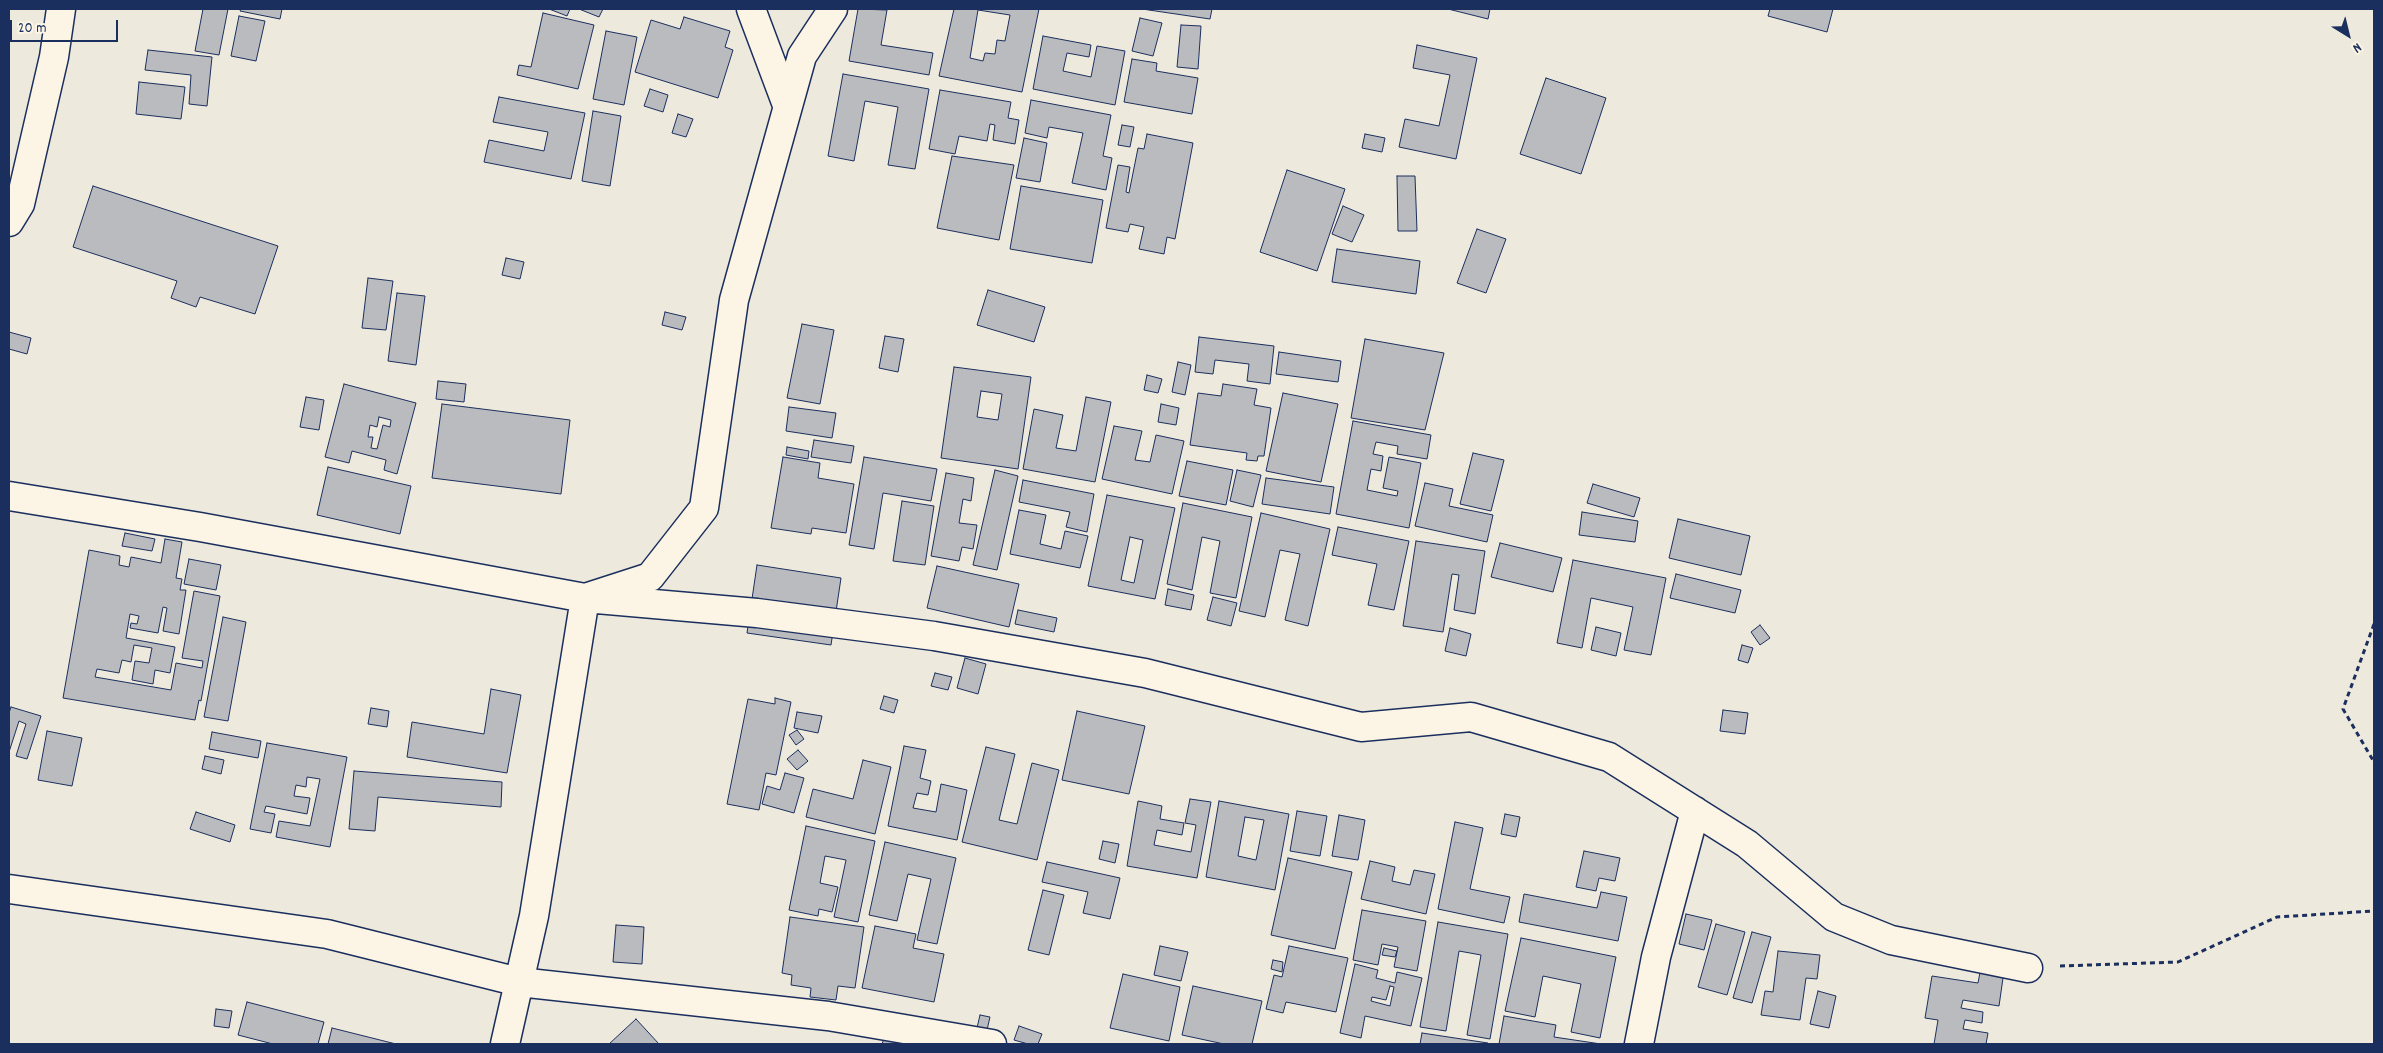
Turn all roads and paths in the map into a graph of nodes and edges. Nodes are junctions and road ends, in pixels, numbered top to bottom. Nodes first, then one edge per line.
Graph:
1 (60, 9) edge
2 (751, 9) edge
3 (833, 9) edge
4 (787, 104) junction
5 (9, 222) edge
6 (9, 496) edge
7 (585, 598) junction
8 (2374, 624) edge
9 (2374, 762) edge
10 (1696, 811) junction
11 (9, 889) edge
12 (2374, 911) edge
13 (2028, 968) joint
14 (519, 982) junction
15 (505, 1044) edge
16 (992, 1044) edge
17 (1639, 1044) edge

1 - 5 street
2 - 4 street
3 - 4 street
4 - 7 street
6 - 7 street
7 - 10 street
7 - 14 street
8 - 9 path
10 - 13 street
10 - 17 street
11 - 14 street
12 - 13 path
14 - 15 street
14 - 16 street

